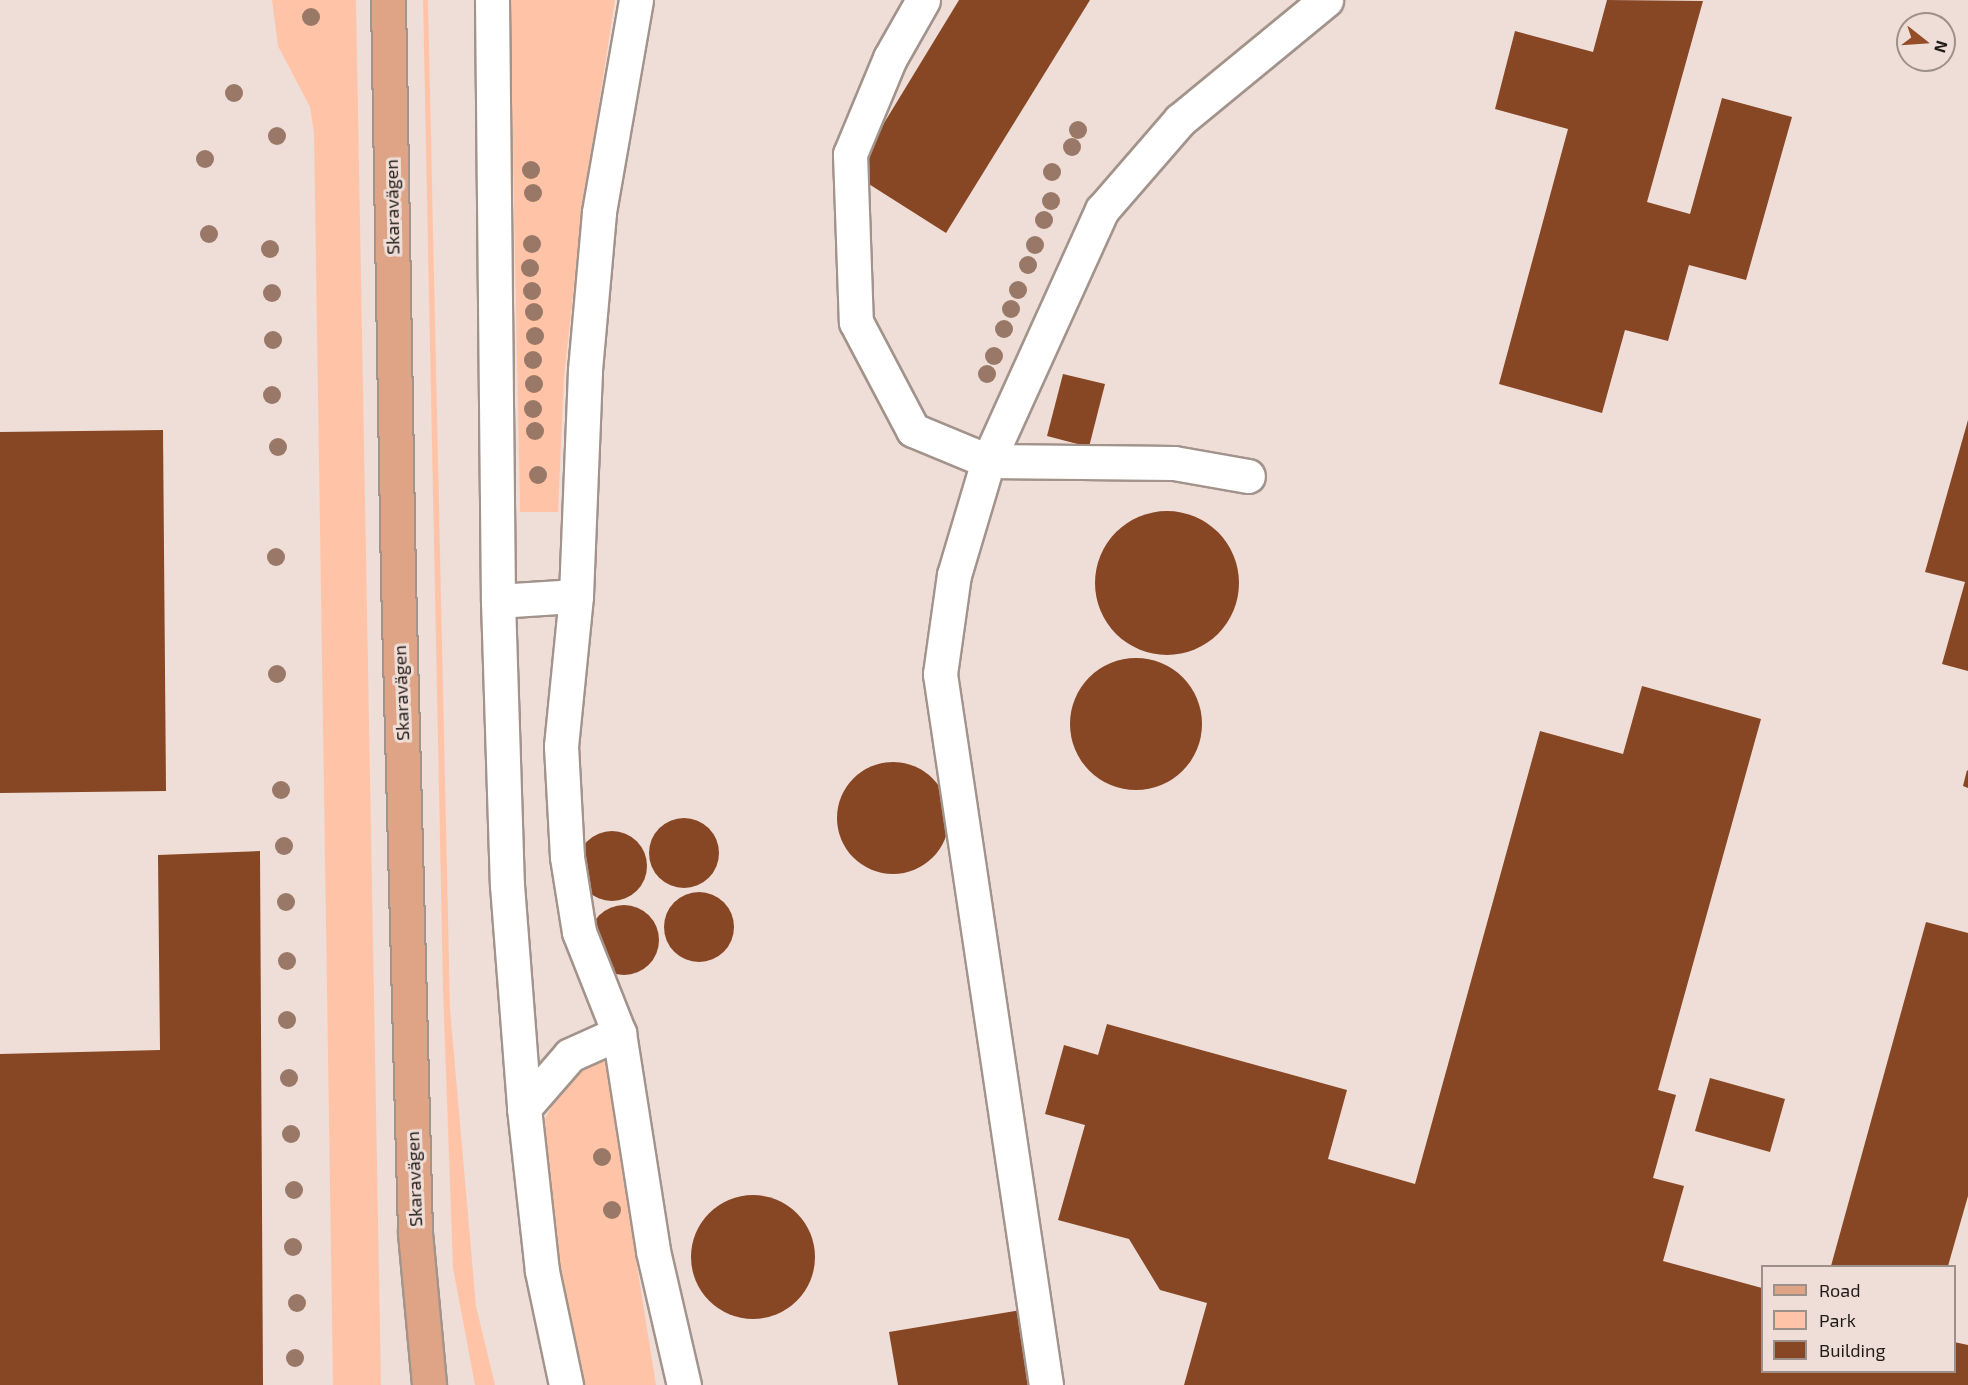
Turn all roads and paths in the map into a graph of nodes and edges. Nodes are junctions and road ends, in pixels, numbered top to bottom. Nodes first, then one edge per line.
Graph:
1 (388, 0) edge
2 (492, 0) edge
3 (636, 0) edge
4 (923, 0) edge
5 (1326, 0) edge
6 (988, 461) junction
7 (1248, 476) dead end
8 (576, 596) junction
9 (498, 601) junction
10 (619, 1032) junction
11 (524, 1108) junction
12 (429, 1385) edge
13 (566, 1385) edge
14 (684, 1385) edge
15 (1046, 1385) edge

1 - 12 main road, Skaravägen
2 - 9 lane
3 - 8 lane
4 - 6 lane
5 - 6 lane
6 - 7 lane
6 - 15 lane
8 - 9 lane
8 - 10 lane
9 - 11 lane
10 - 11 lane
10 - 14 lane
11 - 13 lane

